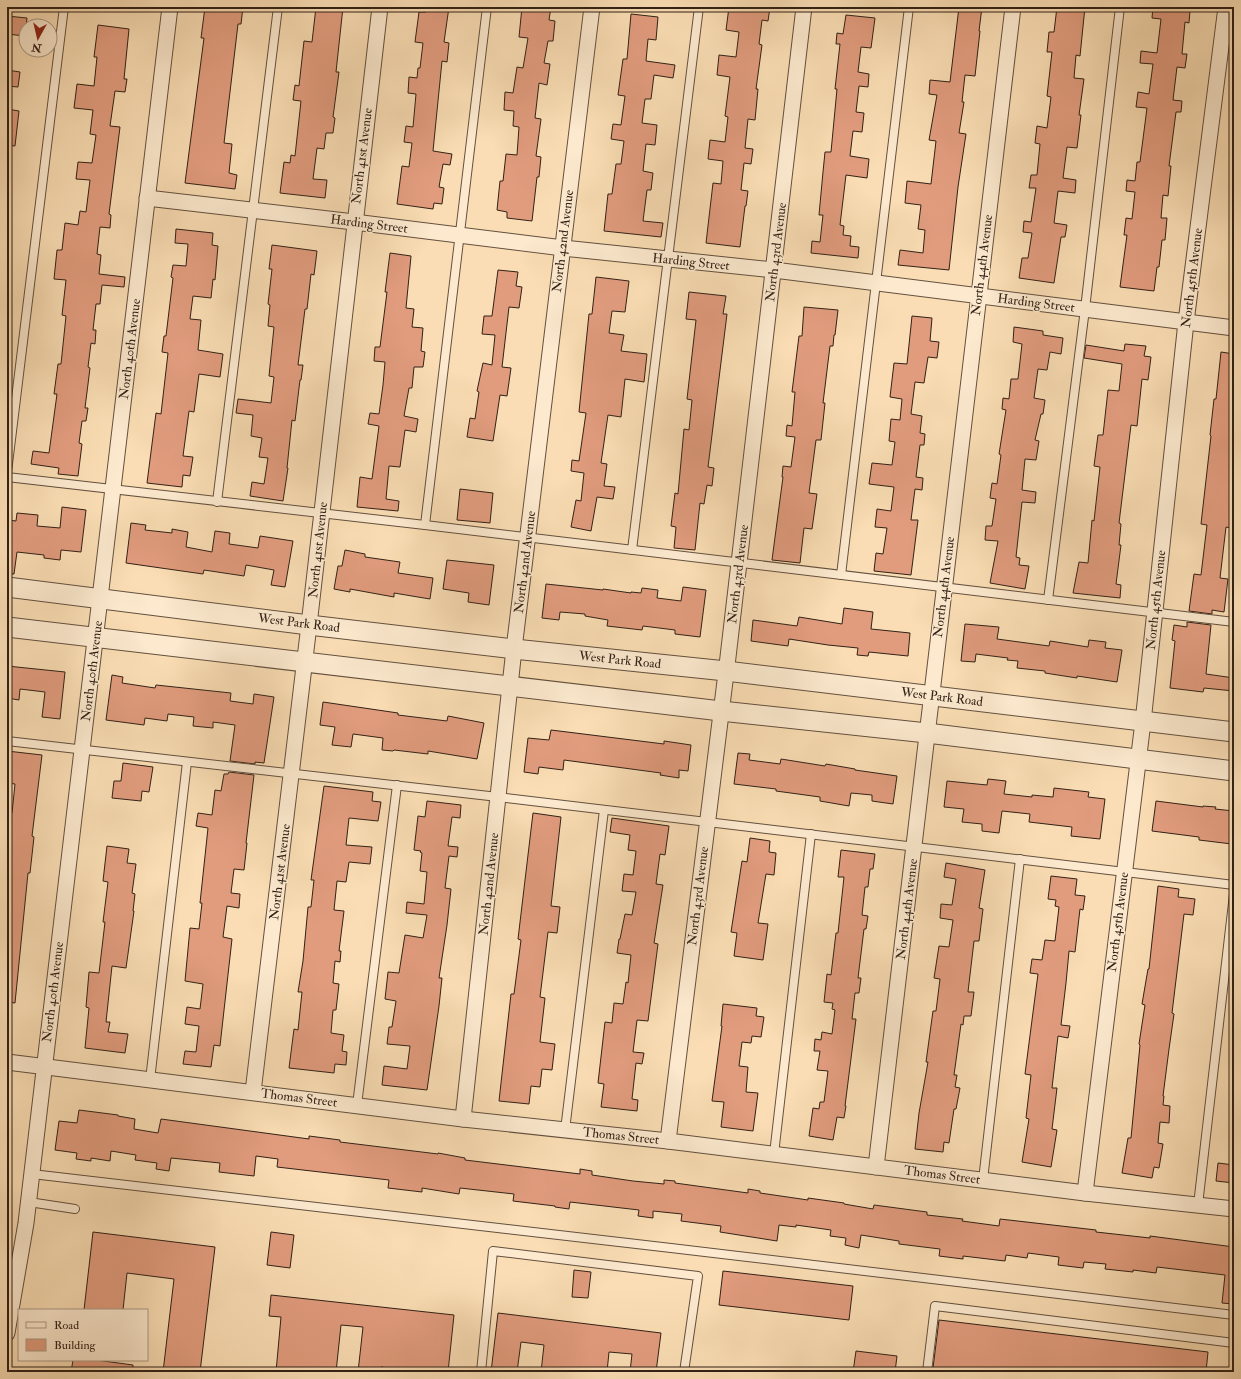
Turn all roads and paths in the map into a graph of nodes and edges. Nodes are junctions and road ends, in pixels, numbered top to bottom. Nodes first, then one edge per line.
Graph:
1 (64, 7) edge
2 (170, 7) edge
3 (278, 7) edge
4 (380, 7) edge
5 (487, 7) edge
6 (592, 7) edge
7 (699, 7) edge
8 (804, 7) edge
9 (909, 7) edge
10 (1013, 7) edge
11 (1120, 7) edge
12 (1226, 7) edge
13 (148, 198) junction
14 (253, 210) junction
15 (354, 222) junction
16 (461, 236) junction
17 (563, 248) junction
18 (669, 259) junction
19 (774, 270) junction
20 (876, 283) junction
21 (979, 296) junction
22 (1085, 309) junction
23 (1186, 322) junction
24 (1234, 328) edge
25 (7, 472) edge
26 (7, 477) edge
27 (113, 489) junction
28 (217, 502) junction
29 (322, 514) junction
30 (425, 525) junction
31 (528, 538) junction
32 (632, 550) junction
33 (739, 563) junction
34 (841, 575) junction
35 (7, 587) edge
36 (944, 588) junction
37 (100, 599) junction
38 (1048, 600) junction
39 (1155, 613) junction
40 (1234, 622) edge
41 (309, 625) junction
42 (7, 627) edge
43 (96, 638) junction
44 (514, 649) junction
45 (305, 662) junction
46 (726, 671) junction
47 (510, 685) junction
48 (932, 696) junction
49 (721, 711) junction
50 (1143, 722) junction
51 (1234, 732) edge
52 (927, 733) junction
53 (7, 741) edge
54 (82, 750) junction
55 (1138, 760) junction
56 (187, 762) junction
57 (1234, 771) edge
58 (291, 773) junction
59 (397, 785) junction
60 (498, 797) junction
61 (604, 810) junction
62 (707, 822) junction
63 (811, 834) junction
64 (914, 846) junction
65 (1020, 859) junction
66 (1124, 871) junction
67 (1234, 885) edge
68 (1234, 894) edge
69 (7, 1062) edge
70 (44, 1067) junction
71 (150, 1080) junction
72 (253, 1092) junction
73 (357, 1105) junction
74 (463, 1119) junction
75 (565, 1130) junction
76 (668, 1141) junction
77 (774, 1154) junction
78 (876, 1167) junction
79 (32, 1174) junction
80 (983, 1180) junction
81 (1085, 1193) junction
82 (28, 1202) junction
83 (1198, 1205) junction
84 (75, 1209) dead end
85 (1234, 1210) edge
86 (1234, 1315) edge
87 (7, 1333) edge
88 (1234, 1343) edge
89 (481, 1372) edge
90 (684, 1372) edge
91 (927, 1372) edge

1 - 25 lane
2 - 13 street, North 40th Avenue
3 - 14 lane
4 - 15 street, North 41st Avenue
5 - 16 lane
6 - 17 street, North 42nd Avenue
7 - 18 lane
8 - 19 street, North 43rd Avenue
9 - 20 lane
10 - 21 street, North 44th Avenue
11 - 22 lane
12 - 23 street, North 45th Avenue
13 - 14 street, Harding Street
13 - 27 street, North 40th Avenue
14 - 15 street, Harding Street
14 - 28 lane
15 - 16 street, Harding Street
15 - 29 street, North 41st Avenue
16 - 17 street, Harding Street
16 - 30 lane
17 - 18 street, Harding Street
17 - 31 street, North 42nd Avenue
18 - 19 street, Harding Street
18 - 32 lane
19 - 20 street, Harding Street
19 - 33 street, North 43rd Avenue
20 - 21 street, Harding Street
20 - 34 lane
21 - 22 street, Harding Street
21 - 36 street, North 44th Avenue
22 - 23 street, Harding Street
22 - 38 lane
23 - 24 street, Harding Street
23 - 39 street, North 45th Avenue
26 - 27 lane
27 - 28 lane
27 - 37 street, North 40th Avenue
28 - 29 lane
29 - 30 lane
29 - 41 street, North 41st Avenue
30 - 31 lane
31 - 32 lane
31 - 44 street, North 42nd Avenue
32 - 33 lane
33 - 34 lane
33 - 46 street, North 43rd Avenue
34 - 36 lane
35 - 37 street, West Park Road
36 - 38 lane
36 - 48 street, North 44th Avenue
37 - 41 street, West Park Road
37 - 43 street, North 40th Avenue
38 - 39 lane
39 - 40 lane
39 - 50 street, North 45th Avenue
41 - 44 street, West Park Road
41 - 45 street, North 41st Avenue
42 - 43 street
43 - 45 street
43 - 54 street, North 40th Avenue
44 - 46 street, West Park Road
44 - 47 street, North 42nd Avenue
45 - 47 street
45 - 58 street, North 41st Avenue
46 - 48 street, West Park Road
46 - 49 street, North 43rd Avenue
47 - 49 street
47 - 60 street, North 42nd Avenue
48 - 50 street, West Park Road
48 - 52 street, North 44th Avenue
49 - 52 street
49 - 62 street, North 43rd Avenue
50 - 51 street, West Park Road
50 - 55 street, North 45th Avenue
52 - 55 street
52 - 64 street, North 44th Avenue
53 - 54 lane
54 - 56 lane
54 - 70 street, North 40th Avenue
55 - 57 street
55 - 66 street, North 45th Avenue
56 - 58 lane
56 - 71 lane
58 - 59 lane
58 - 72 street, North 41st Avenue
59 - 60 lane
59 - 73 lane
60 - 61 lane
60 - 74 street, North 42nd Avenue
61 - 62 lane
61 - 75 lane
62 - 63 lane
62 - 76 street, North 43rd Avenue
63 - 64 lane
63 - 77 lane
64 - 65 lane
64 - 78 street, North 44th Avenue
65 - 66 lane
65 - 80 lane
66 - 67 lane
66 - 81 street, North 45th Avenue
68 - 83 lane
69 - 70 street, Thomas Street
70 - 71 street, Thomas Street
70 - 79 street, North 40th Avenue
71 - 72 street, Thomas Street
72 - 73 street, Thomas Street
73 - 74 street, Thomas Street
74 - 75 street, Thomas Street
75 - 76 street, Thomas Street
76 - 77 street, Thomas Street
77 - 78 street, Thomas Street
78 - 80 street, Thomas Street
79 - 82 street, North 40th Avenue
79 - 86 lane
80 - 81 street, Thomas Street
81 - 83 street, Thomas Street
82 - 84 lane
82 - 87 street, North 40th Avenue
83 - 85 street, Thomas Street
88 - 91 lane
89 - 90 lane

